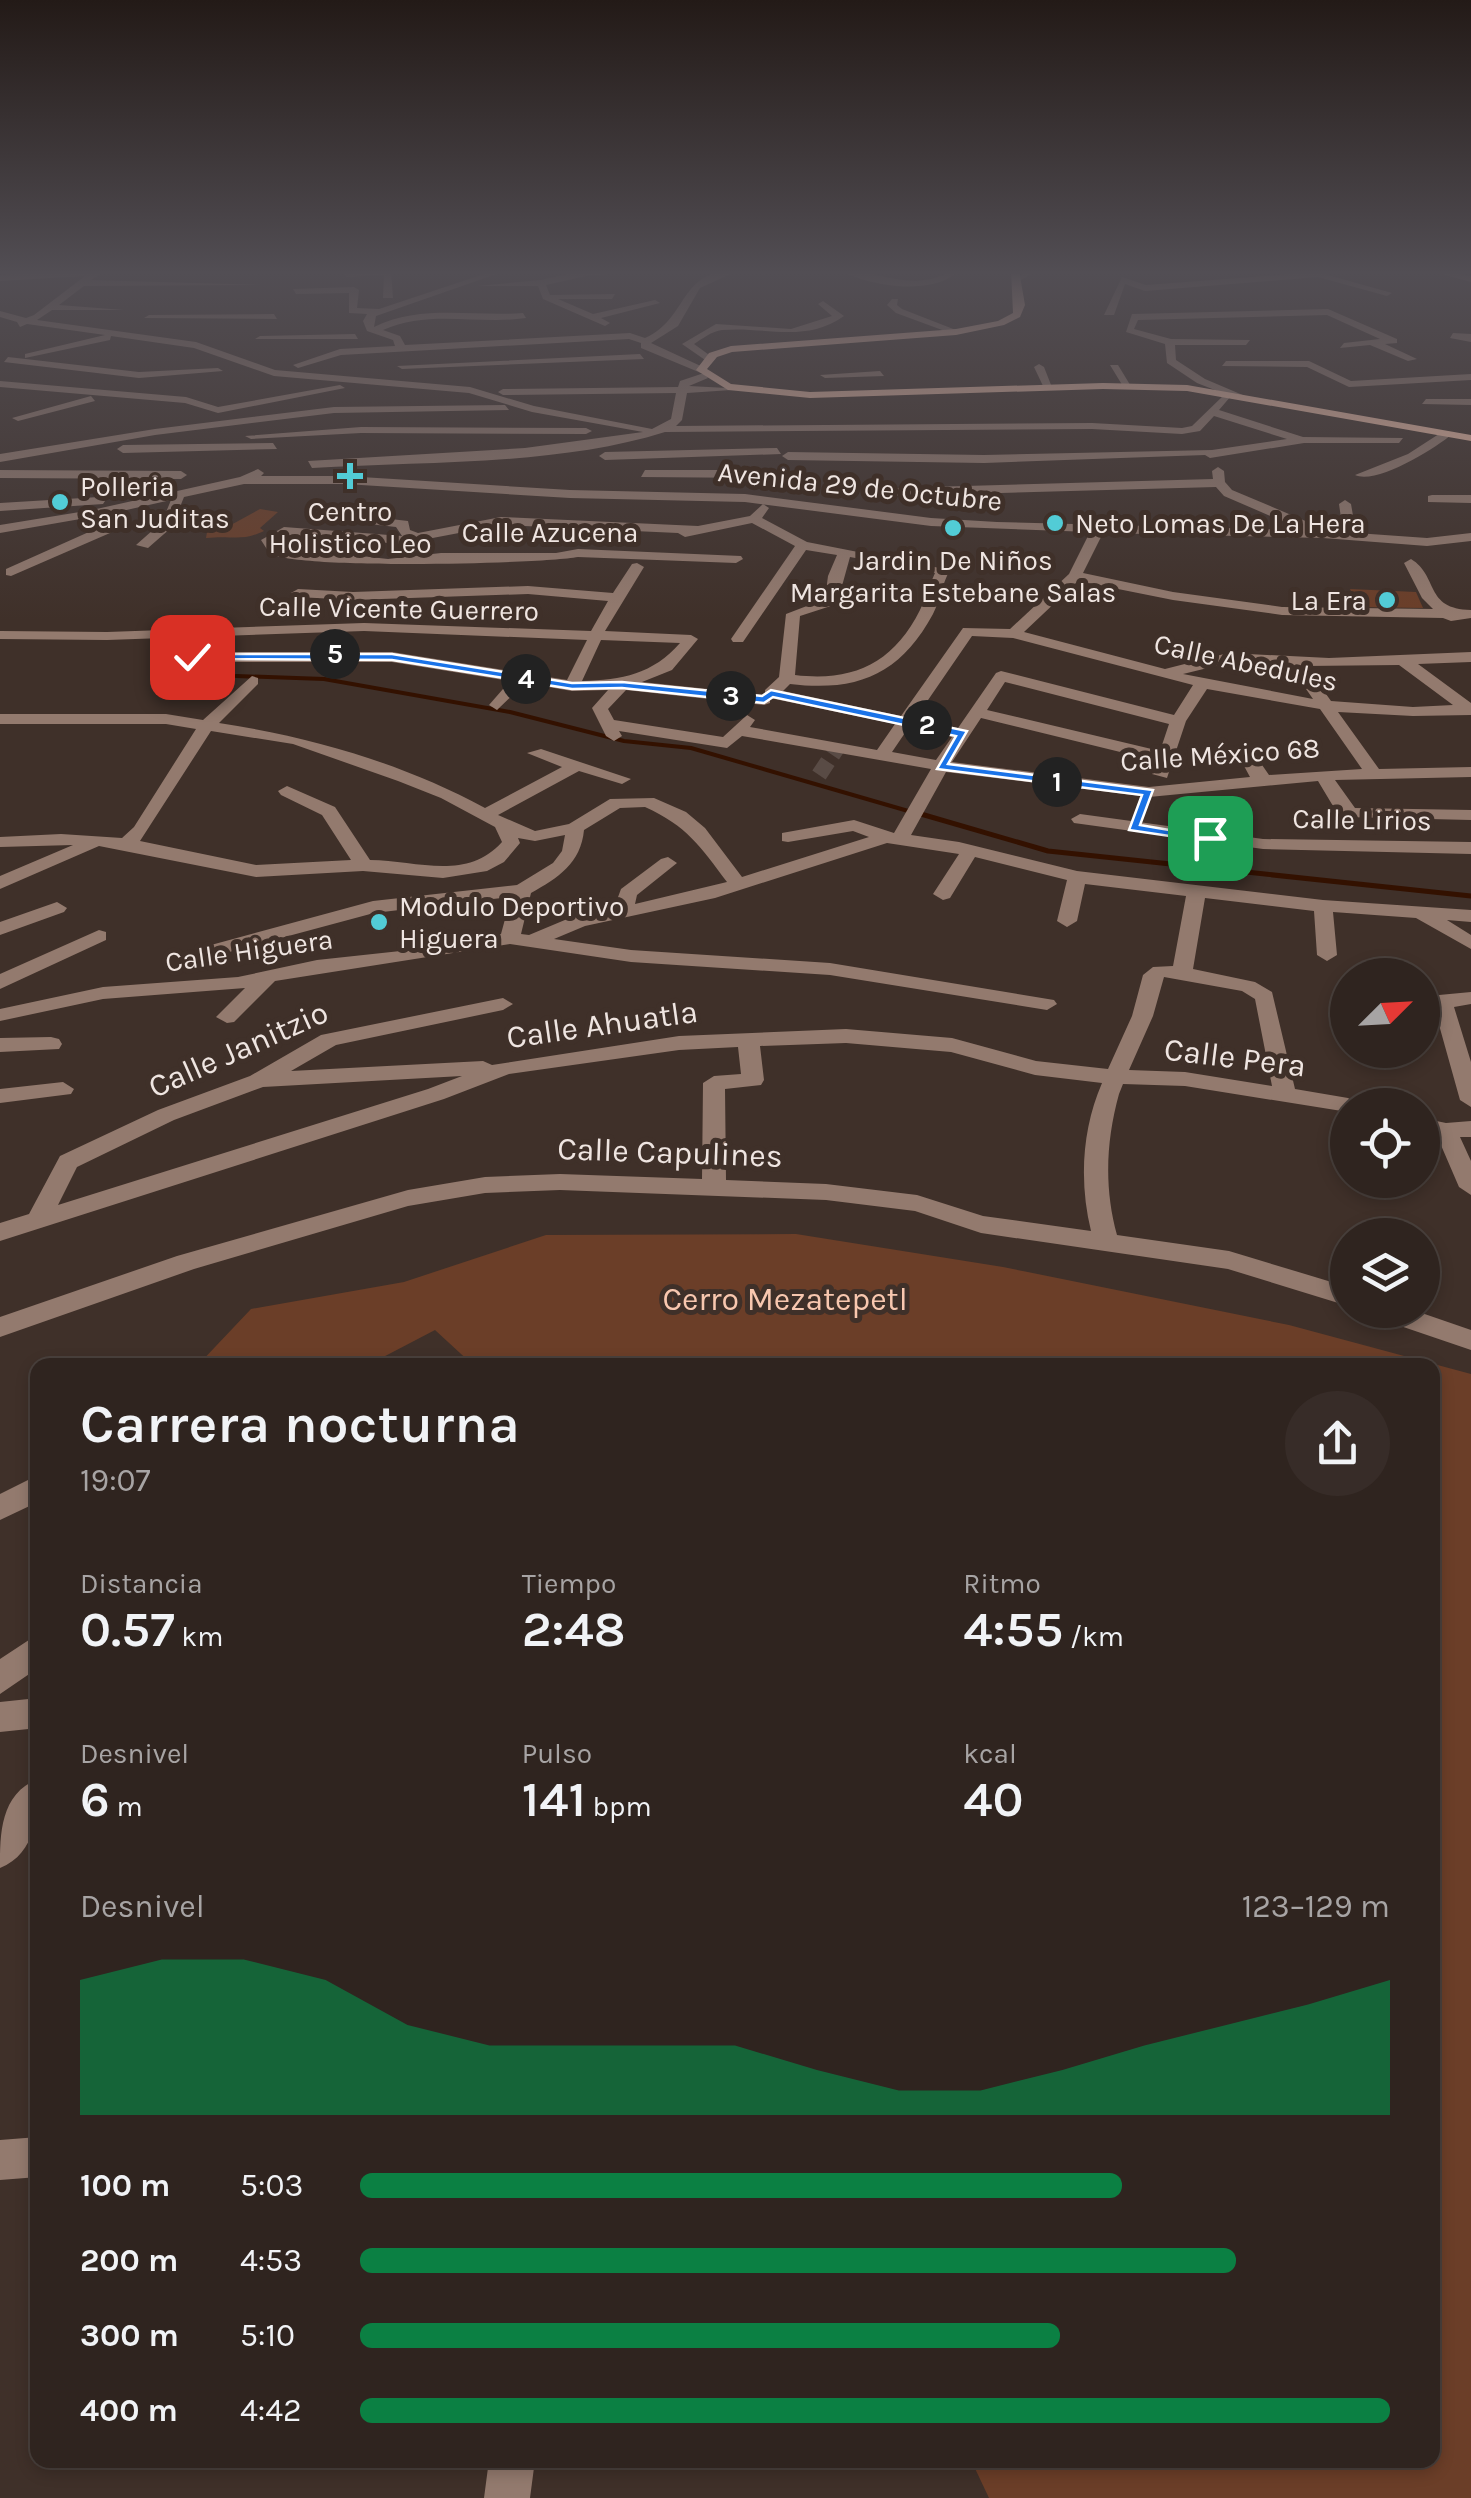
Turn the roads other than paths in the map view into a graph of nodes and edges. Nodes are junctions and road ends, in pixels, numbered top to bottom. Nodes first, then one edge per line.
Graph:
1 (21, 387) edge
2 (338, 387) edge
3 (440, 387) edge
4 (683, 387) edge
5 (735, 387) edge
6 (864, 387) edge
7 (1105, 387) edge
8 (1134, 387) edge
9 (1213, 387) edge
10 (1048, 388) joint
11 (50, 390) junction
12 (741, 390) junction
13 (682, 391) junction
14 (478, 392) junction
15 (111, 394) junction
16 (227, 394) dead end
17 (868, 394) junction
18 (141, 396) junction
19 (1233, 396) junction
20 (16, 398) dead end
21 (197, 402) junction
22 (1426, 402) dead end
23 (1471, 402) edge
24 (525, 408) junction
25 (1213, 412) junction
26 (1039, 414) dead end
27 (54, 417) dead end
28 (18, 418) dead end
29 (1048, 426) junction
30 (660, 430) junction
31 (113, 431) dead end
32 (1182, 431) junction
33 (1446, 434) junction
34 (201, 437) dead end
35 (1471, 438) edge
36 (41, 439) dead end
37 (1304, 440) junction
38 (1398, 440) dead end
39 (451, 442) dead end
40 (101, 443) junction
41 (68, 448) junction
42 (186, 451) junction
43 (525, 452) junction
44 (1209, 452) junction
45 (28, 454) junction
46 (0, 458) edge
47 (0, 474) edge
48 (646, 474) dead end
49 (775, 474) dead end
50 (1361, 474) dead end
51 (181, 475) junction
52 (696, 475) junction
53 (244, 480) junction
54 (1219, 483) junction
55 (797, 491) dead end
56 (963, 491) junction
57 (894, 492) dead end
58 (165, 495) junction
59 (696, 496) junction
60 (1432, 499) dead end
61 (769, 500) junction
62 (1471, 500) edge
63 (786, 502) junction
64 (974, 503) dead end
65 (1344, 504) dead end
66 (0, 507) edge
67 (116, 509) junction
68 (986, 514) dead end
69 (347, 518) dead end
70 (754, 519) junction
71 (930, 522) junction
72 (997, 526) junction
73 (1098, 528) junction
74 (0, 529) edge
75 (697, 530) junction
76 (917, 534) dead end
77 (1323, 534) junction
78 (414, 536) junction
79 (1350, 536) junction
80 (1471, 537) edge
81 (143, 545) dead end
82 (803, 545) junction
83 (903, 546) dead end
84 (846, 552) junction
85 (460, 556) junction
86 (889, 558) junction
87 (736, 560) dead end
88 (640, 561) junction
89 (1411, 563) dead end
90 (11, 572) dead end
91 (313, 575) junction
92 (1075, 576) junction
93 (618, 598) junction
94 (431, 609) junction
95 (1448, 614) junction
96 (1471, 614) edge
97 (574, 620) dead end
98 (1030, 620) junction
99 (598, 630) junction
100 (1471, 632) edge
101 (1014, 634) junction
102 (0, 635) edge
103 (738, 638) dead end
104 (1096, 638) dead end
105 (192, 657) dead end
106 (1471, 657) edge
107 (1403, 660) junction
108 (1295, 662) junction
109 (1171, 672) junction
110 (522, 678) junction
111 (787, 679) junction
112 (252, 682) dead end
113 (1203, 682) junction
114 (622, 685) junction
115 (572, 686) junction
116 (768, 696) junction
117 (497, 705) dead end
118 (1329, 708) junction
119 (1471, 710) edge
120 (976, 712) junction
121 (2, 720) edge
122 (907, 720) junction
123 (1178, 722) junction
124 (206, 726) junction
125 (963, 734) junction
126 (732, 736) junction
127 (1245, 752) dead end
128 (535, 753) dead end
129 (881, 756) junction
130 (1167, 758) junction
131 (576, 766) junction
132 (941, 766) junction
133 (1471, 772) edge
134 (1374, 774) junction
135 (1323, 775) junction
136 (622, 779) dead end
137 (1264, 780) junction
138 (287, 791) dead end
139 (1149, 792) junction
140 (1439, 815) junction
141 (1471, 815) edge
142 (1080, 819) dead end
143 (493, 820) junction
144 (1133, 827) junction
145 (575, 828) junction
146 (899, 832) junction
147 (788, 838) dead end
148 (97, 840) junction
149 (0, 842) edge
150 (126, 844) junction
151 (1466, 848) edge
152 (970, 851) junction
153 (668, 863) dead end
154 (364, 864) junction
155 (1077, 878) junction
156 (0, 883) edge
157 (738, 884) junction
158 (522, 890) junction
159 (1196, 892) junction
160 (944, 894) dead end
161 (1323, 906) junction
162 (57, 908) dead end
163 (623, 912) junction
164 (1421, 913) junction
165 (1471, 916) edge
166 (1067, 922) dead end
167 (0, 929) edge
168 (99, 936) dead end
169 (510, 938) junction
170 (534, 940) junction
171 (1471, 943) edge
172 (218, 949) dead end
173 (1327, 955) dead end
174 (1182, 972) junction
175 (268, 977) junction
176 (0, 983) edge
177 (1471, 998) edge
178 (502, 1004) dead end
179 (1046, 1004) dead end
180 (0, 1015) edge
181 (227, 1017) dead end
182 (748, 1040) junction
183 (51, 1044) dead end
184 (0, 1045) edge
185 (505, 1068) junction
186 (1114, 1078) junction
187 (258, 1080) junction
188 (63, 1089) dead end
189 (1285, 1093) junction
190 (0, 1096) edge
191 (1471, 1100) edge
192 (1330, 1102) edge
193 (1440, 1128) edge
194 (1471, 1130) edge
195 (1440, 1137) edge
196 (714, 1186) junction
197 (1471, 1186) edge
198 (39, 1218) junction
199 (0, 1232) edge
200 (1106, 1241) junction
201 (1330, 1291) edge
202 (0, 1328) edge
203 (1436, 1328) edge
204 (1471, 1340) edge
205 (30, 1491) edge
206 (0, 1508) edge
207 (30, 1654) edge
208 (0, 1678) edge
209 (30, 1713) edge
210 (0, 1717) edge
211 (30, 1807) edge
212 (0, 1850) edge
213 (30, 2157) edge
214 (0, 2160) edge
215 (511, 2468) edge
216 (507, 2498) edge

1 - 11 street
2 - 21 street
3 - 14 street
4 - 13 street
5 - 12 main road
6 - 17 street
7 - 10 main road
8 - 19 main road
9 - 19 street
10 - 17 main road
11 - 15 street
11 - 20 street
12 - 13 street
12 - 17 main road
13 - 14 street
13 - 30 street
14 - 24 street
15 - 18 street
15 - 28 street
16 - 21 street
18 - 21 street
18 - 27 street
19 - 25 street
19 - 33 main road
22 - 23 street
24 - 30 street
24 - 40 street
25 - 32 street
25 - 37 street
26 - 29 street
29 - 30 street
29 - 32 street
30 - 34 street
30 - 43 street
31 - 40 street
32 - 44 street
33 - 35 main road
33 - 50 street
36 - 45 street
37 - 38 street
37 - 44 street
39 - 42 street
40 - 41 street
41 - 42 street
41 - 45 street
42 - 51 street
43 - 44 street
43 - 53 street
44 - 54 street
45 - 46 street
47 - 51 street
48 - 52 street
49 - 52 street
51 - 58 street
52 - 59 street
53 - 58 street
53 - 59 street, Avenida 29 de Octubre
54 - 56 street
54 - 77 street
55 - 63 street
56 - 57 street
56 - 64 street
58 - 66 street
58 - 67 street
58 - 81 street
59 - 61 street, Avenida 29 de Octubre
60 - 62 street
61 - 63 street, Avenida 29 de Octubre
61 - 70 street
63 - 71 street, Avenida 29 de Octubre
65 - 79 street
67 - 74 street
67 - 90 street
68 - 72 street
69 - 78 street
70 - 75 street
70 - 82 street
71 - 72 street, Avenida 29 de Octubre
71 - 76 street
72 - 73 street, Avenida 29 de Octubre
73 - 77 street, Avenida 29 de Octubre
73 - 92 street
75 - 78 street
75 - 88 street
77 - 79 street, Avenida 29 de Octubre
78 - 91 street, Calle Azucena
79 - 80 street, Avenida 29 de Octubre
82 - 84 street
82 - 103 street
83 - 86 street
84 - 86 street
84 - 111 street
85 - 88 street, Calle Azucena
85 - 91 street, Calle Azucena
85 - 94 street
86 - 111 street
87 - 88 street, Calle Azucena
88 - 93 street
89 - 95 street
91 - 94 street
92 - 95 street
92 - 98 street
93 - 94 street
93 - 99 street
94 - 99 street, Calle Vicente Guerrero
94 - 102 street, Calle Vicente Guerrero
95 - 96 street
95 - 100 street
97 - 99 street
98 - 101 street
98 - 104 street
99 - 114 street, Calle Vicente Guerrero
99 - 115 street
101 - 109 street, Calle Abedules
101 - 122 street, Calle Abedules
105 - 110 street
106 - 107 street
107 - 108 street
107 - 119 street
108 - 109 street
108 - 118 street
109 - 113 street, Calle Abedules
110 - 115 street
110 - 117 street
111 - 116 street
112 - 124 street
113 - 118 street, Calle Abedules
113 - 123 street
114 - 115 street
114 - 116 street
114 - 126 street, Calle México 68
116 - 122 street
116 - 126 street
118 - 119 street, Calle Abedules
118 - 134 street
120 - 123 street
120 - 125 street
120 - 130 street
121 - 124 street
122 - 125 street
122 - 129 street
123 - 130 street
124 - 143 street
124 - 150 street
125 - 132 street
126 - 129 street, Calle México 68
127 - 137 street
128 - 131 street
129 - 132 street, Calle México 68
130 - 139 street
131 - 136 street
131 - 143 street
132 - 139 street, Calle México 68
132 - 146 street
133 - 134 street, Calle México 68
134 - 135 street, Calle México 68
135 - 137 street, Calle México 68
135 - 140 street
137 - 139 street, Calle México 68
138 - 154 street
139 - 144 street
140 - 141 street
140 - 151 street
142 - 144 street, Calle Lirios
143 - 145 street
143 - 154 street
144 - 151 street, Calle Lirios
145 - 157 street
145 - 158 street
146 - 147 street
146 - 152 street, Calle Higuera
146 - 157 street, Calle Higuera
148 - 149 street
148 - 150 street
148 - 156 street
150 - 154 street
152 - 155 street, Calle Higuera
152 - 160 street
153 - 163 street
155 - 159 street, Calle Higuera
155 - 166 street
157 - 163 street, Calle Higuera
158 - 169 street
158 - 172 street
159 - 161 street, Calle Higuera
159 - 174 street
161 - 164 street, Calle Higuera
161 - 173 street
162 - 167 street
163 - 170 street, Calle Higuera
164 - 165 street, Calle Higuera
164 - 171 street
168 - 176 street
169 - 170 street, Calle Higuera
169 - 175 street, Calle Higuera
170 - 179 street
174 - 186 street
174 - 189 street
175 - 180 street, Calle Higuera
175 - 181 street
177 - 191 street
178 - 187 street, Calle Janitzio
182 - 185 street, Calle Ahuatla
182 - 186 street, Calle Ahuatla
182 - 196 street
183 - 184 street
185 - 187 street
185 - 198 street, Calle Ahuatla
186 - 189 street, Calle Pera
186 - 200 street
187 - 198 street, Calle Janitzio
188 - 190 street
189 - 192 street, Calle Pera
193 - 194 street
195 - 197 street
196 - 200 street, Calle Capulines
196 - 202 street, Calle Capulines
198 - 199 street, Calle Ahuatla
200 - 201 street, Calle Capulines
203 - 204 street
205 - 206 street
207 - 208 street
209 - 210 street
211 - 212 street
213 - 214 street
215 - 216 street

